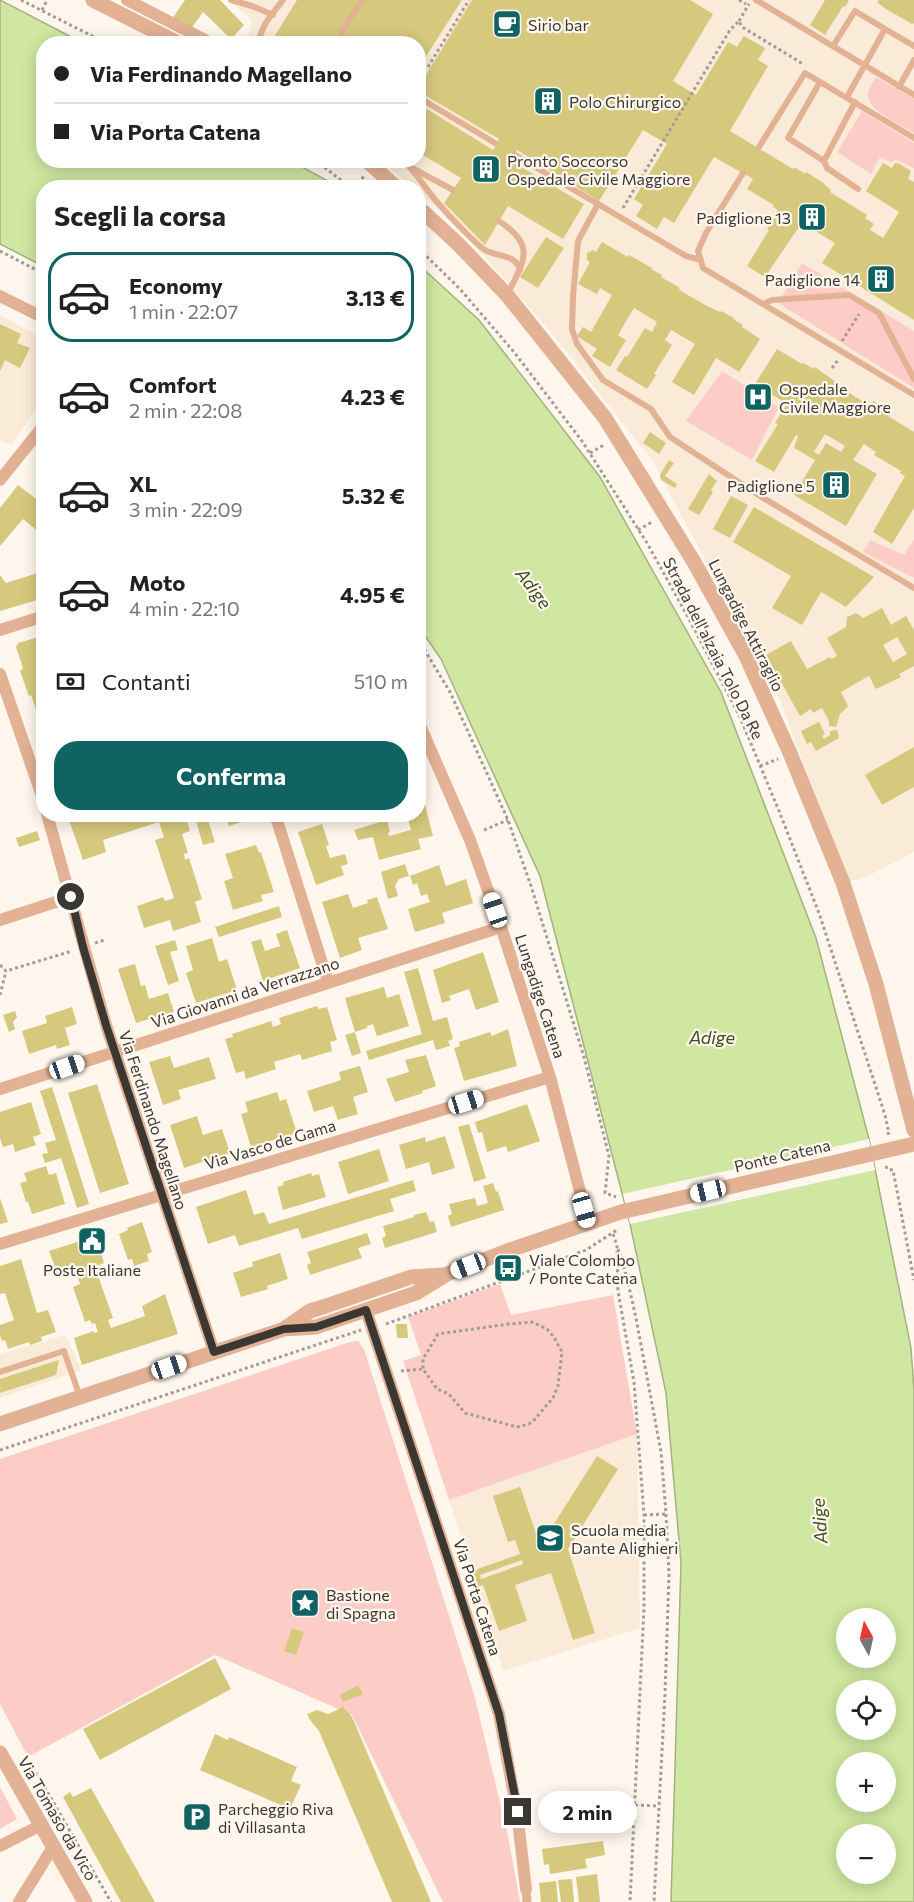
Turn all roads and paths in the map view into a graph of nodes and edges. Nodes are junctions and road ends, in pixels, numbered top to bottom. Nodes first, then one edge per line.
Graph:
1 (21, 0) edge
2 (46, 0) edge
3 (93, 0) edge
4 (128, 0) edge
5 (231, 0) edge
6 (283, 0) edge
7 (362, 0) edge
8 (469, 0) edge
9 (739, 0) edge
10 (756, 0) edge
11 (42, 10) junction
12 (273, 15) junction
13 (739, 21) junction
14 (885, 29) junction
15 (92, 36) edge
16 (164, 36) edge
17 (198, 36) edge
18 (260, 36) edge
19 (341, 36) edge
20 (833, 46) junction
21 (914, 46) edge
22 (914, 60) edge
23 (864, 65) junction
24 (428, 67) dead end
25 (805, 73) junction
26 (820, 82) junction
27 (899, 87) junction
28 (914, 95) edge
29 (847, 97) junction
30 (426, 102) edge
31 (855, 102) junction
32 (914, 138) edge
33 (495, 143) dead end
34 (759, 147) dead end
35 (515, 155) dead end
36 (824, 161) junction
37 (325, 168) edge
38 (375, 168) edge
39 (413, 168) edge
40 (743, 173) dead end
41 (341, 180) edge
42 (388, 180) edge
43 (426, 187) edge
44 (858, 189) dead end
45 (453, 190) dead end
46 (598, 204) junction
47 (426, 214) edge
48 (618, 217) junction
49 (499, 221) dead end
50 (0, 251) edge
51 (426, 256) edge
52 (701, 260) junction
53 (36, 270) edge
54 (520, 270) junction
55 (507, 295) junction
56 (0, 296) edge
57 (764, 304) junction
58 (865, 305) junction
59 (36, 314) edge
60 (841, 342) dead end
61 (839, 358) dead end
62 (832, 368) dead end
63 (914, 379) edge
64 (914, 395) edge
65 (36, 435) edge
66 (0, 480) edge
67 (914, 588) edge
68 (36, 619) edge
69 (0, 630) edge
70 (426, 652) edge
71 (0, 674) edge
72 (426, 739) edge
73 (36, 779) edge
74 (508, 820) junction
75 (49, 822) edge
76 (278, 822) edge
77 (484, 830) dead end
78 (71, 897) junction
79 (0, 920) edge
80 (501, 927) junction
81 (105, 940) dead end
82 (83, 947) junction
83 (0, 965) edge
84 (6, 971) junction
85 (328, 982) junction
86 (0, 996) edge
87 (115, 1052) junction
88 (550, 1077) junction
89 (0, 1089) edge
90 (914, 1130) edge
91 (914, 1143) edge
92 (884, 1150) junction
93 (161, 1194) junction
94 (621, 1205) junction
95 (588, 1221) junction
96 (620, 1228) dead end
97 (613, 1234) junction
98 (0, 1244) edge
99 (617, 1245) junction
100 (447, 1274) junction
101 (914, 1280) edge
102 (366, 1310) junction
103 (387, 1328) dead end
104 (284, 1329) junction
105 (366, 1336) dead end
106 (214, 1352) junction
107 (423, 1369) junction
108 (401, 1371) dead end
109 (0, 1372) edge
110 (80, 1397) junction
111 (0, 1424) edge
112 (0, 1450) edge
113 (666, 1514) junction
114 (644, 1515) junction
115 (0, 1753) edge
116 (37, 1774) dead end
117 (635, 1805) junction
118 (659, 1806) junction
119 (41, 1825) junction
120 (0, 1846) edge
121 (53, 1847) junction
122 (526, 1889) joint
123 (19, 1902) edge
124 (85, 1902) edge
125 (111, 1902) edge
126 (527, 1902) edge
127 (630, 1902) edge
128 (654, 1902) edge

1 - 11 path
2 - 11 path
3 - 16 street
4 - 17 street
5 - 12 lane
6 - 12 lane
7 - 19 lane
8 - 24 path
9 - 13 path
10 - 20 lane
11 - 15 path
12 - 18 lane
13 - 25 path
13 - 48 path
14 - 20 lane
14 - 21 lane
14 - 23 lane
20 - 23 lane
22 - 27 lane
23 - 27 lane
23 - 29 lane
25 - 26 lane
25 - 34 lane
26 - 29 lane
26 - 36 lane
27 - 28 lane
29 - 31 lane
30 - 33 lane
31 - 32 lane
31 - 36 lane
35 - 46 lane
36 - 44 lane
37 - 41 path
38 - 42 street
39 - 45 lane
40 - 52 lane
43 - 54 lane
46 - 48 lane
46 - 67 lane
47 - 55 street, Lungadige Attiraglio
48 - 52 lane
49 - 54 lane
50 - 53 path
51 - 92 path, Strada dell'alzaia Tolo Da Re
52 - 57 lane
54 - 55 lane
55 - 90 street, Lungadige Attiraglio
56 - 59 street
57 - 58 lane
57 - 64 lane
58 - 60 path
58 - 63 lane
61 - 62 path
65 - 66 street
68 - 69 street
70 - 74 path
71 - 73 street
72 - 80 street, Lungadige Catena
74 - 77 path
74 - 94 path
75 - 78 street, Via Ferdinando Magellano
76 - 85 street
78 - 79 street
78 - 82 street, Via Ferdinando Magellano
80 - 85 street, Via Giovanni da Verrazzano
80 - 88 street, Lungadige Catena
81 - 82 path
82 - 84 path
82 - 87 street, Via Ferdinando Magellano
83 - 84 path
84 - 86 path
85 - 87 street, Via Giovanni da Verrazzano
87 - 89 street, Via Giovanni da Verrazzano
87 - 93 street, Via Ferdinando Magellano
88 - 93 street, Via Vasco de Gama
88 - 95 street, Lungadige Catena
91 - 92 street, Ponte Catena
92 - 94 street, Ponte Catena
92 - 101 path
93 - 98 street, Via Vasco de Gama
93 - 106 street, Via Ferdinando Magellano
94 - 95 street, Ponte Catena
95 - 100 street, Ponte Catena
96 - 97 path
97 - 99 path
97 - 103 path
99 - 113 path
99 - 114 path
100 - 102 street
100 - 104 street
102 - 104 street
102 - 122 street, Via Porta Catena
104 - 106 street
105 - 112 path
106 - 110 street
107 - 107 path
107 - 108 path
109 - 110 lane
110 - 111 street
113 - 114 path
113 - 118 path
114 - 117 path
115 - 119 street, Via Tomaso da Vico
116 - 125 path
117 - 118 path
117 - 127 path
118 - 128 path
119 - 120 street
119 - 121 street, Via Tomaso da Vico
121 - 123 street
121 - 124 street, Via Tomaso da Vico
122 - 126 street, Via Porta Catena

